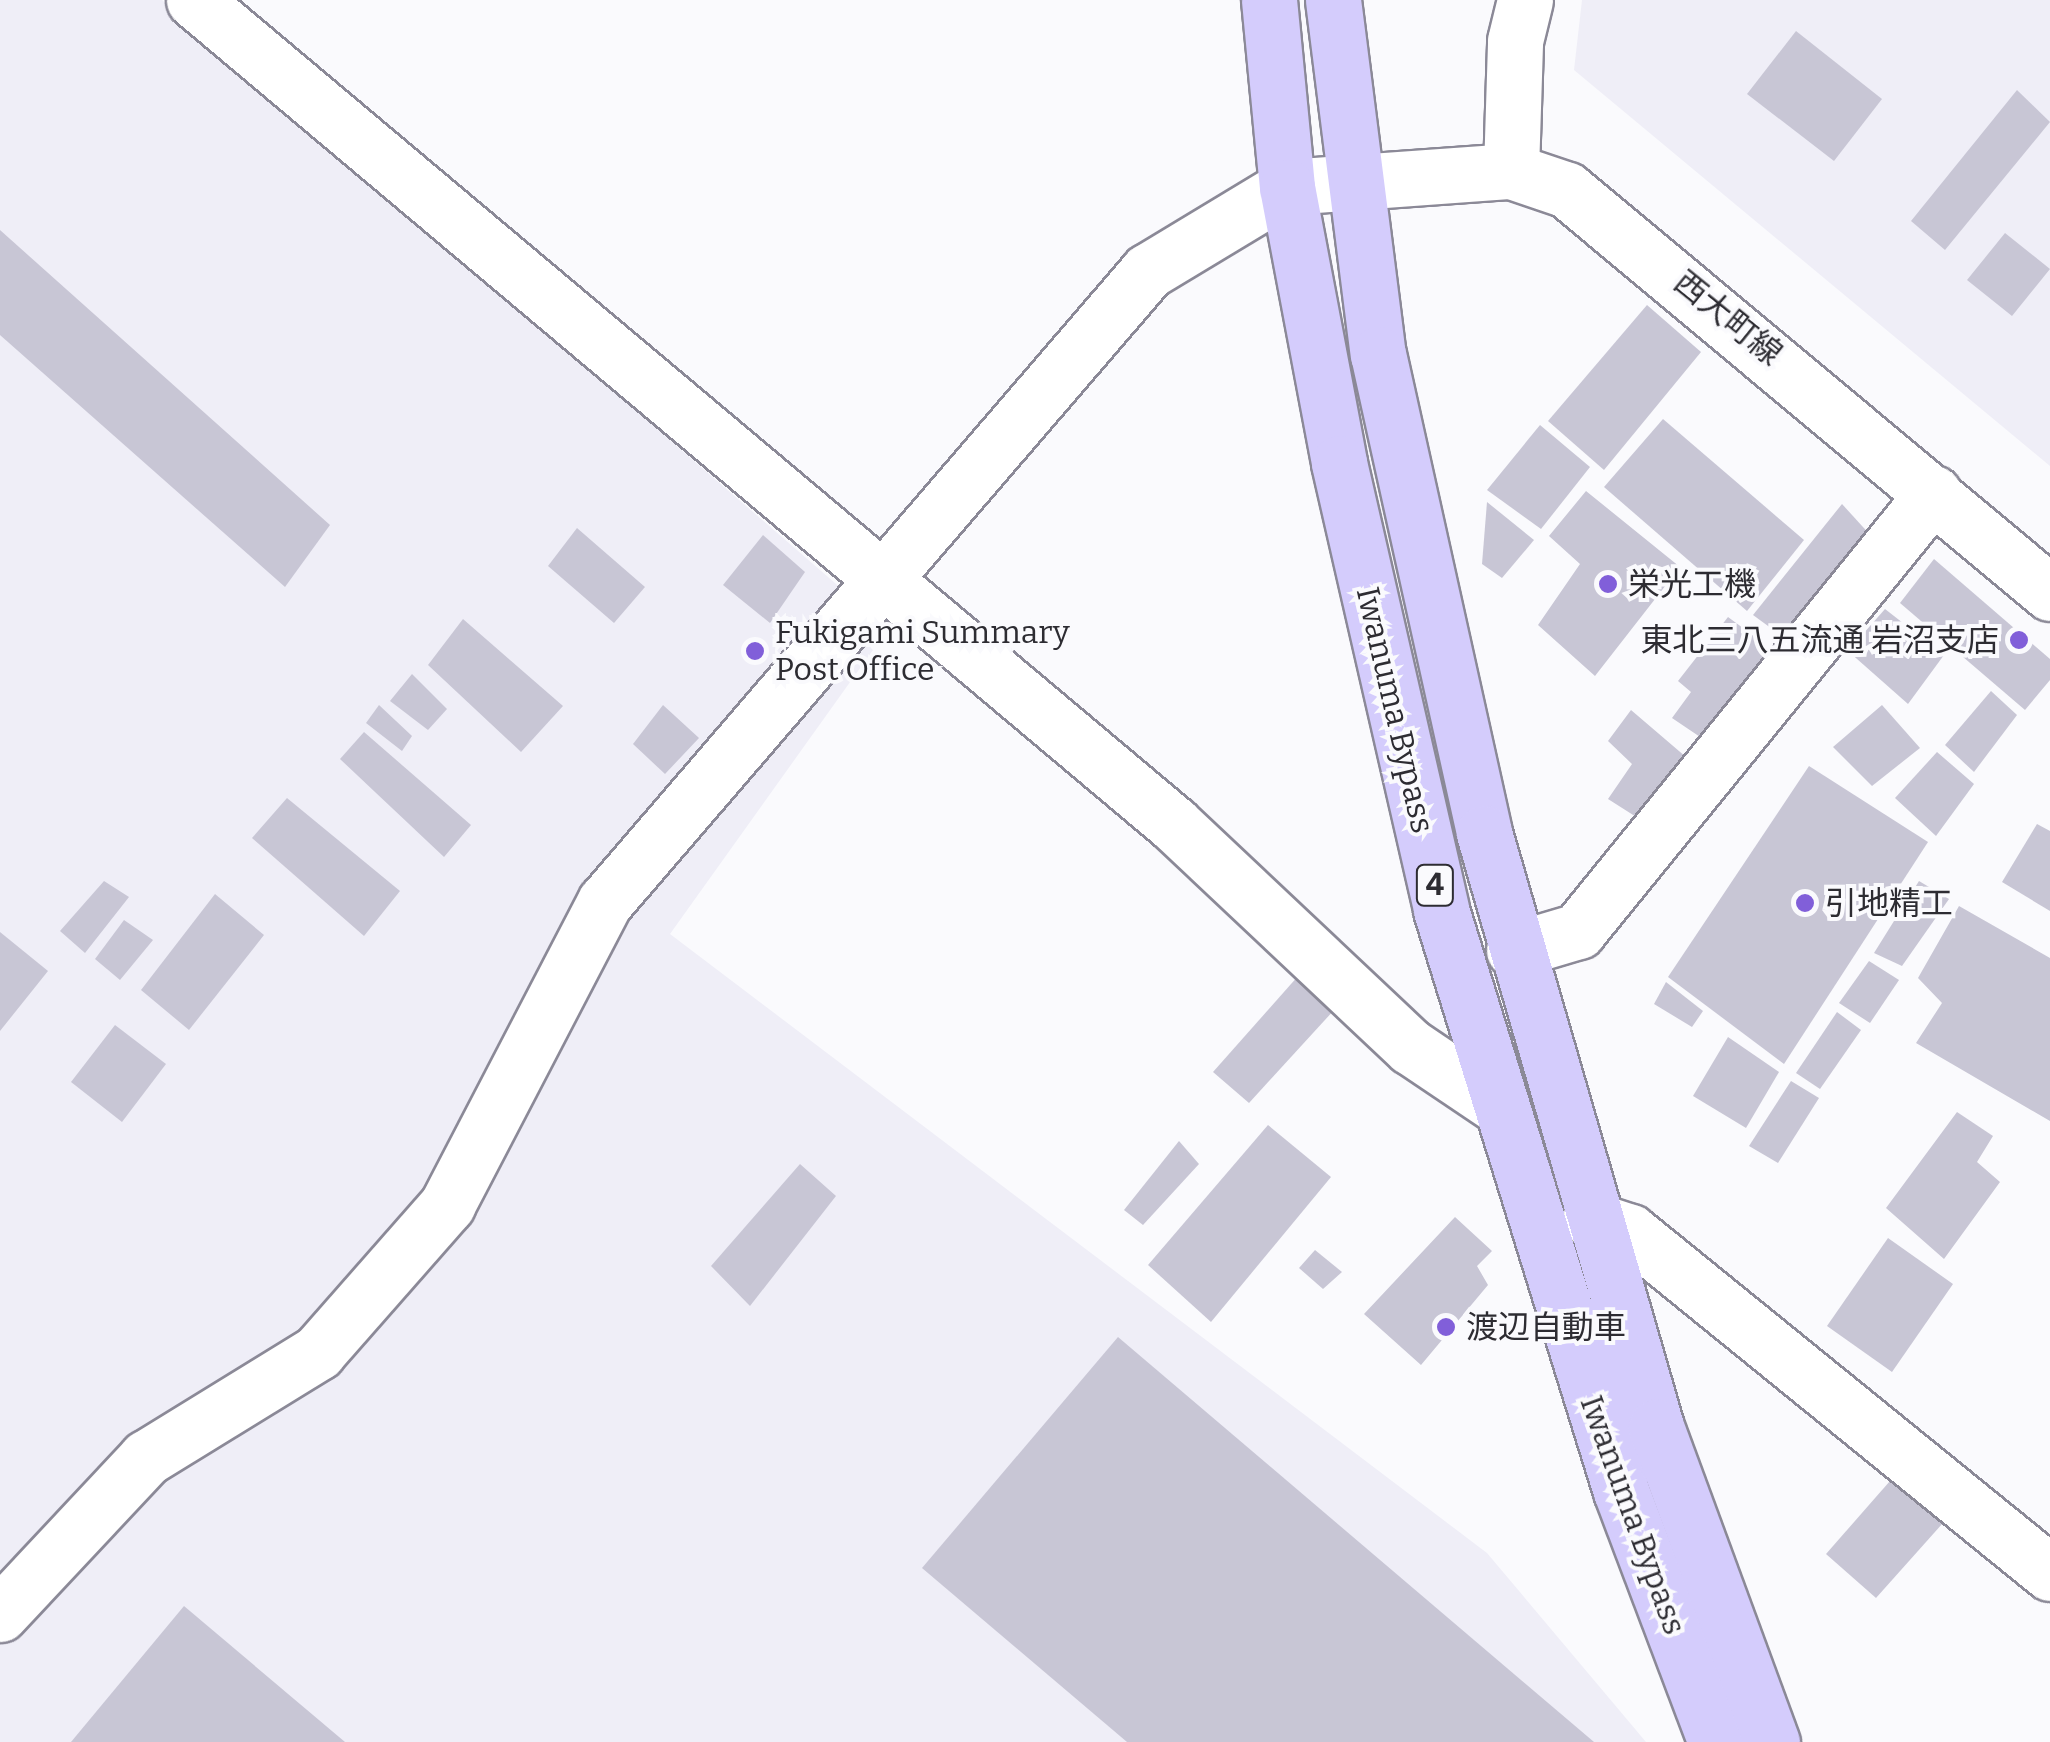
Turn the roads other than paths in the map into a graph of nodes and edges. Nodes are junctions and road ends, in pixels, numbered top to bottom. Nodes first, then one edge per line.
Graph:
1 (194, 0) edge
2 (1269, 0) edge
3 (1333, 0) edge
4 (1525, 0) edge
5 (1511, 171) junction
6 (1352, 180) junction
7 (1287, 187) junction
8 (1934, 493) junction
9 (880, 573) junction
10 (2050, 593) edge
11 (1514, 950) junction
12 (1496, 1104) junction
13 (1590, 1219) junction
14 (21, 1573) edge
15 (2050, 1573) edge
16 (0, 1614) edge
17 (1716, 1742) edge
18 (1772, 1742) edge

1 - 9 street
2 - 7 highway, Iwanuma Bypass / 4
3 - 6 highway, Iwanuma Bypass / 4
4 - 5 street
5 - 6 street, 西大町線
5 - 8 street, 西大町線
6 - 7 street, 西大町線
6 - 11 highway, Iwanuma Bypass / 4
7 - 9 street
7 - 12 highway, Iwanuma Bypass / 4
8 - 10 street, 西大町線
8 - 11 street
9 - 12 street
9 - 14 street
11 - 13 highway, Iwanuma Bypass / 4
12 - 17 highway, Iwanuma Bypass / 4
13 - 15 street
13 - 18 highway, Iwanuma Bypass / 4
14 - 16 street

